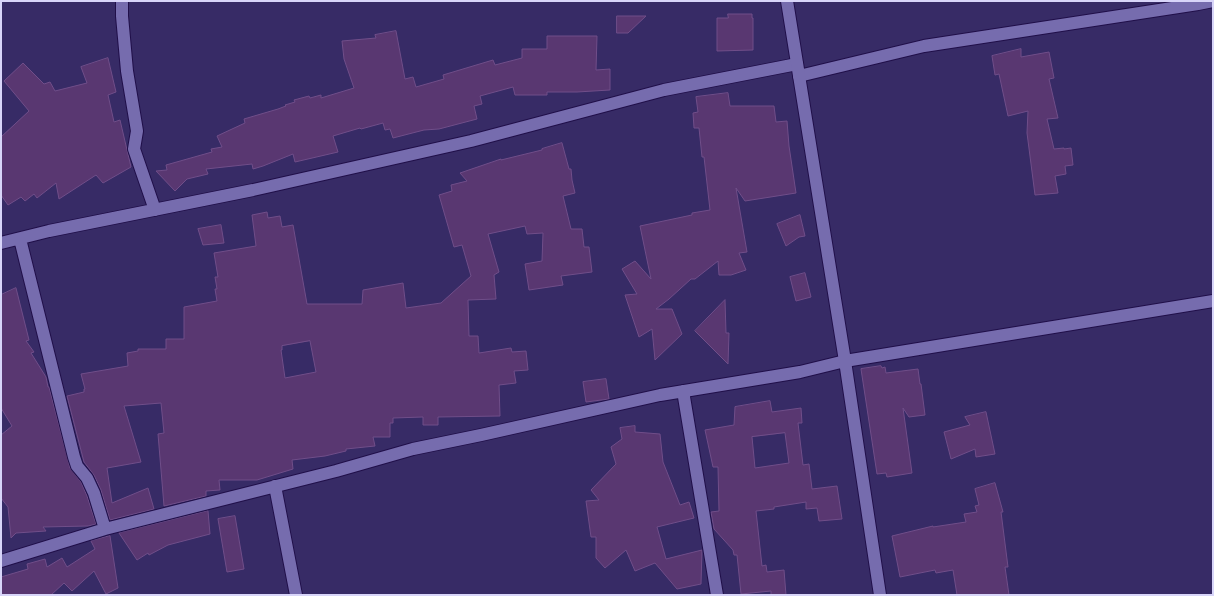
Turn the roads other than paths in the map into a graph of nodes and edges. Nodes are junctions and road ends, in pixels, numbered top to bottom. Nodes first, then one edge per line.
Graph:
1 (122, 1) edge
2 (787, 1) edge
3 (1213, 1) edge
4 (797, 64) junction
5 (799, 76) junction
6 (155, 210) junction
7 (20, 239) junction
8 (1, 243) edge
9 (1213, 301) edge
10 (845, 361) junction
11 (683, 391) junction
12 (275, 486) junction
13 (105, 529) junction
14 (1, 561) edge
15 (296, 595) edge
16 (717, 595) edge
17 (880, 595) edge

1 - 6 street
2 - 4 street
3 - 5 street
4 - 5 street
4 - 6 street
5 - 10 street
6 - 7 street
7 - 8 street
7 - 13 street
9 - 10 street
10 - 11 street
10 - 17 street
11 - 12 street
11 - 16 street
12 - 13 street
12 - 15 street
13 - 14 street

